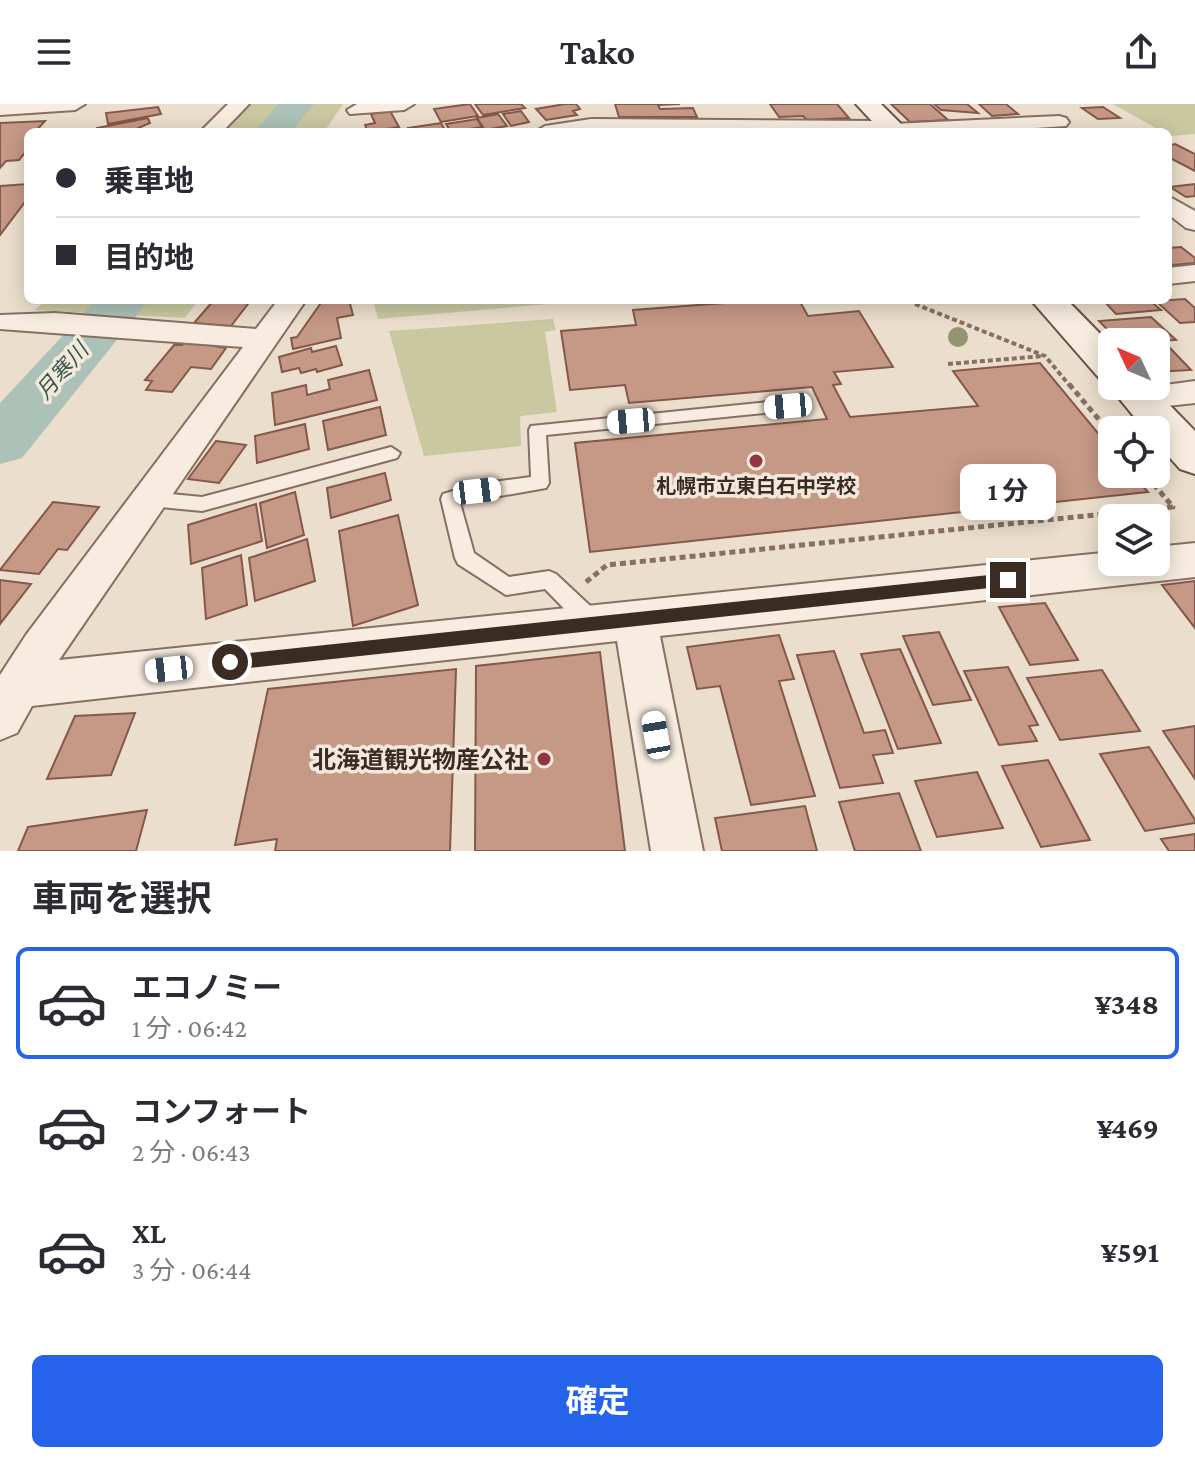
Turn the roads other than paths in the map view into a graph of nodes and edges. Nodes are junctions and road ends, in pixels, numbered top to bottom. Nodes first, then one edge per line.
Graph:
1 (75, 104) edge
2 (239, 104) edge
3 (404, 104) edge
4 (584, 104) edge
5 (868, 104) edge
6 (1035, 104) edge
7 (360, 107) edge
8 (0, 109) edge
9 (591, 125) junction
10 (1066, 127) edge
11 (214, 128) edge
12 (345, 128) edge
13 (571, 128) edge
14 (742, 128) edge
15 (891, 128) edge
16 (1023, 128) edge
17 (1172, 206) edge
18 (1194, 222) edge
19 (1195, 273) edge
20 (1172, 276) edge
21 (27, 304) edge
22 (289, 304) edge
23 (1052, 304) edge
24 (4, 322) edge
25 (265, 339) junction
26 (1098, 354) edge
27 (1170, 389) edge
28 (1195, 392) edge
29 (1141, 400) edge
30 (788, 406) dead end
31 (391, 453) dead end
32 (1195, 458) edge
33 (150, 499) junction
34 (1195, 560) edge
35 (598, 613) junction
36 (9, 701) edge
37 (677, 851) edge

1 - 8 street
2 - 11 street
3 - 7 street
4 - 9 street
5 - 15 street
6 - 10 street
7 - 12 street
9 - 13 street
9 - 14 street
10 - 16 street
17 - 18 street
19 - 20 street
21 - 24 street
22 - 25 street
23 - 26 street
24 - 25 street
25 - 33 street
27 - 28 street
29 - 32 street
30 - 35 lane
31 - 33 lane
33 - 36 street
34 - 35 street
35 - 36 street
35 - 37 street

